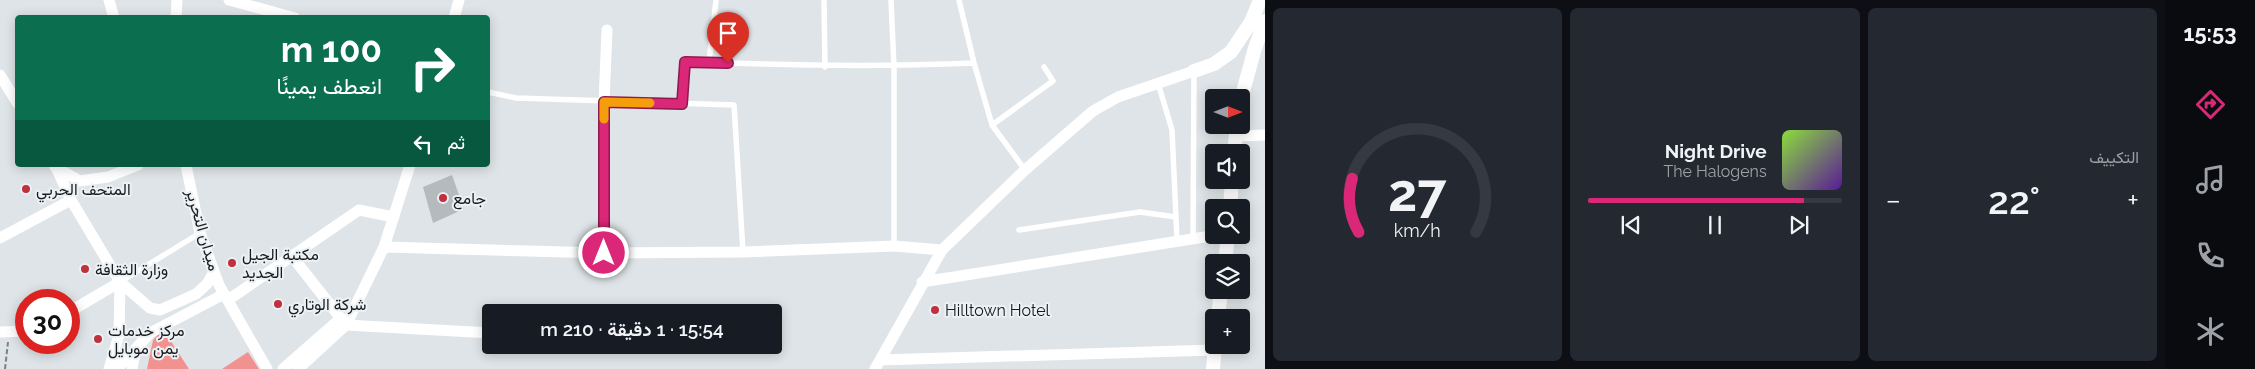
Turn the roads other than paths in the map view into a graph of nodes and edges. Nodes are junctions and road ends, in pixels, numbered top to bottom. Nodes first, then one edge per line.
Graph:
1 (109, 0) edge
2 (177, 0) edge
3 (229, 0) edge
4 (459, 0) edge
5 (716, 0) edge
6 (824, 0) edge
7 (891, 0) edge
8 (959, 0) edge
9 (1260, 0) edge
10 (113, 15) edge
11 (176, 15) edge
12 (284, 15) edge
13 (455, 15) edge
14 (1265, 21) edge
15 (607, 30) dead end
16 (1260, 47) edge
17 (708, 62) junction
18 (974, 62) junction
19 (826, 67) junction
20 (894, 67) junction
21 (1044, 67) dead end
22 (1194, 71) junction
23 (0, 75) edge
24 (1158, 83) junction
25 (1245, 89) edge
26 (490, 92) edge
27 (15, 99) edge
28 (604, 102) junction
29 (682, 104) junction
30 (992, 125) junction
31 (1250, 133) edge
32 (1265, 135) edge
33 (56, 167) edge
34 (57, 167) edge
35 (133, 167) edge
36 (186, 167) edge
37 (409, 167) edge
38 (1025, 170) junction
39 (72, 200) junction
40 (1176, 216) junction
41 (394, 217) junction
42 (1019, 230) dead end
43 (200, 233) junction
44 (1205, 237) edge
45 (0, 238) edge
46 (1193, 239) junction
47 (1177, 240) junction
48 (894, 246) junction
49 (384, 247) junction
50 (942, 250) junction
51 (743, 252) junction
52 (604, 253) junction
53 (290, 255) junction
54 (214, 272) junction
55 (120, 282) junction
56 (922, 282) junction
57 (226, 297) junction
58 (80, 306) edge
59 (343, 322) junction
60 (482, 332) edge
61 (136, 346) junction
62 (1205, 348) edge
63 (1214, 354) edge
64 (877, 364) edge
65 (109, 369) edge
66 (117, 369) edge
67 (132, 369) edge
68 (267, 369) edge
69 (283, 369) edge
70 (298, 369) edge
71 (1213, 369) edge

1 - 10 street
2 - 11 street
3 - 12 street
4 - 13 street
5 - 17 lane
6 - 19 lane
7 - 20 lane
8 - 18 lane
9 - 22 street
14 - 16 street
15 - 28 street
16 - 25 street
17 - 19 lane
17 - 29 street
18 - 20 lane
18 - 30 lane
19 - 20 lane
20 - 48 lane
21 - 30 lane
22 - 24 street
22 - 46 lane
23 - 27 street
24 - 38 street
24 - 40 lane
26 - 28 lane
28 - 29 lane
28 - 52 street
29 - 51 lane
30 - 38 lane
31 - 32 street
33 - 39 street
34 - 35 street
36 - 43 street, ميدان التحرير
37 - 41 street
38 - 50 street
39 - 45 street
39 - 55 street
40 - 42 lane
40 - 47 lane
41 - 49 street
41 - 53 street
43 - 54 street, ميدان التحرير
43 - 55 lane
44 - 46 street
46 - 47 street
47 - 56 street
48 - 50 street
48 - 51 street
49 - 52 street
49 - 59 street
50 - 56 street
51 - 52 street
53 - 57 street
53 - 59 street
54 - 55 street
54 - 57 street, ميدان التحرير
55 - 58 street
55 - 65 street
56 - 64 street
57 - 61 street
57 - 68 street, ميدان التحرير
59 - 60 street
59 - 69 street
59 - 70 street
61 - 66 street
61 - 67 street
62 - 64 street
63 - 71 street

